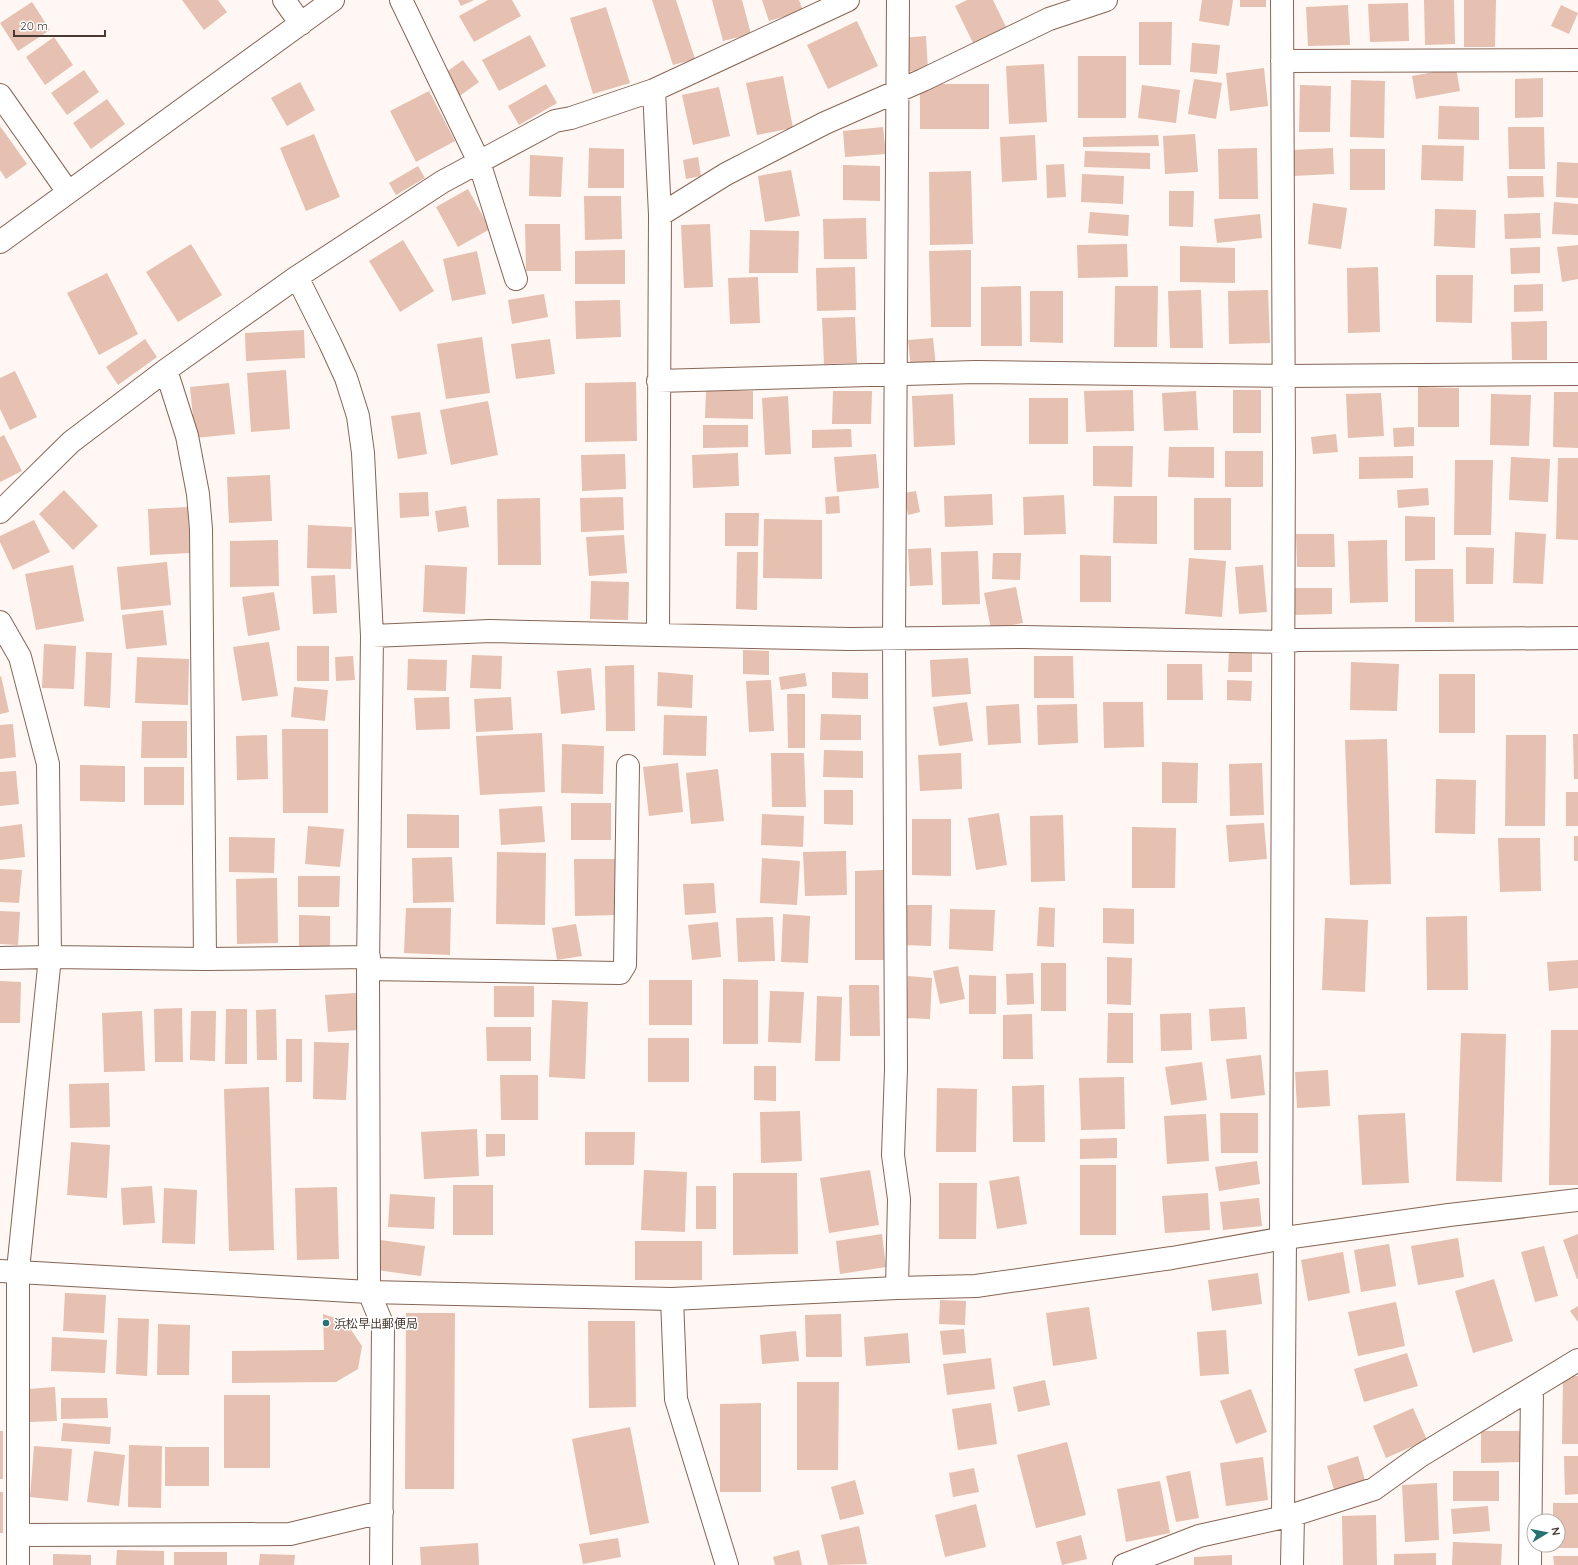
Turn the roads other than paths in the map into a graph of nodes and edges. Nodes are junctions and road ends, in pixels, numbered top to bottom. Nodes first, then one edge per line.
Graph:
1 (284, 0) edge
2 (333, 0) edge
3 (401, 0) edge
4 (848, 0) edge
5 (898, 0) edge
6 (1106, 0) edge
7 (1282, 0) edge
8 (301, 24) junction
9 (1282, 60) junction
10 (1578, 60) edge
11 (654, 90) junction
12 (897, 91) junction
13 (0, 95) edge
14 (479, 162) junction
15 (68, 192) junction
16 (660, 215) junction
17 (0, 242) edge
18 (297, 277) junction
19 (516, 279) dead end
20 (166, 370) junction
21 (1578, 374) edge
22 (896, 375) junction
23 (1283, 376) junction
24 (658, 381) junction
25 (0, 512) edge
26 (0, 622) edge
27 (658, 635) junction
28 (372, 636) junction
29 (894, 638) junction
30 (1578, 638) edge
31 (1284, 642) junction
32 (628, 766) dead end
33 (50, 957) junction
34 (0, 958) edge
35 (204, 959) junction
36 (368, 963) junction
37 (1578, 1200) edge
38 (1283, 1239) junction
39 (9, 1271) edge
40 (897, 1288) junction
41 (369, 1292) junction
42 (672, 1298) junction
43 (1578, 1360) edge
44 (1532, 1388) junction
45 (382, 1512) junction
46 (1288, 1517) junction
47 (18, 1535) junction
48 (18, 1565) edge
49 (382, 1565) edge
50 (727, 1565) edge
51 (1124, 1565) edge
52 (1292, 1565) edge
53 (1530, 1565) edge

1 - 8 street
2 - 8 street
3 - 14 street
4 - 11 street
5 - 12 street
6 - 12 street
7 - 9 street
8 - 15 street
9 - 10 street
9 - 23 street
11 - 14 street
11 - 16 street
12 - 16 street
12 - 22 street
13 - 15 street
14 - 18 street
14 - 19 street
15 - 17 street
16 - 24 street
18 - 20 street
18 - 28 street
20 - 25 street
20 - 35 street
21 - 23 street
22 - 23 street
22 - 24 street
22 - 29 street
23 - 31 street
24 - 27 street
26 - 33 street
27 - 28 street
27 - 29 street
28 - 36 street
29 - 31 street
29 - 40 street
30 - 31 street
31 - 38 street
32 - 36 street
33 - 34 street
33 - 35 street
33 - 39 street
35 - 36 street
36 - 41 street
37 - 38 street
38 - 40 street
38 - 46 street
39 - 41 street
39 - 47 street
40 - 42 street
41 - 42 street
41 - 45 street
42 - 50 street
43 - 44 street
44 - 46 street
44 - 53 street
45 - 47 street
45 - 49 street
46 - 51 street
46 - 52 street
47 - 48 street

